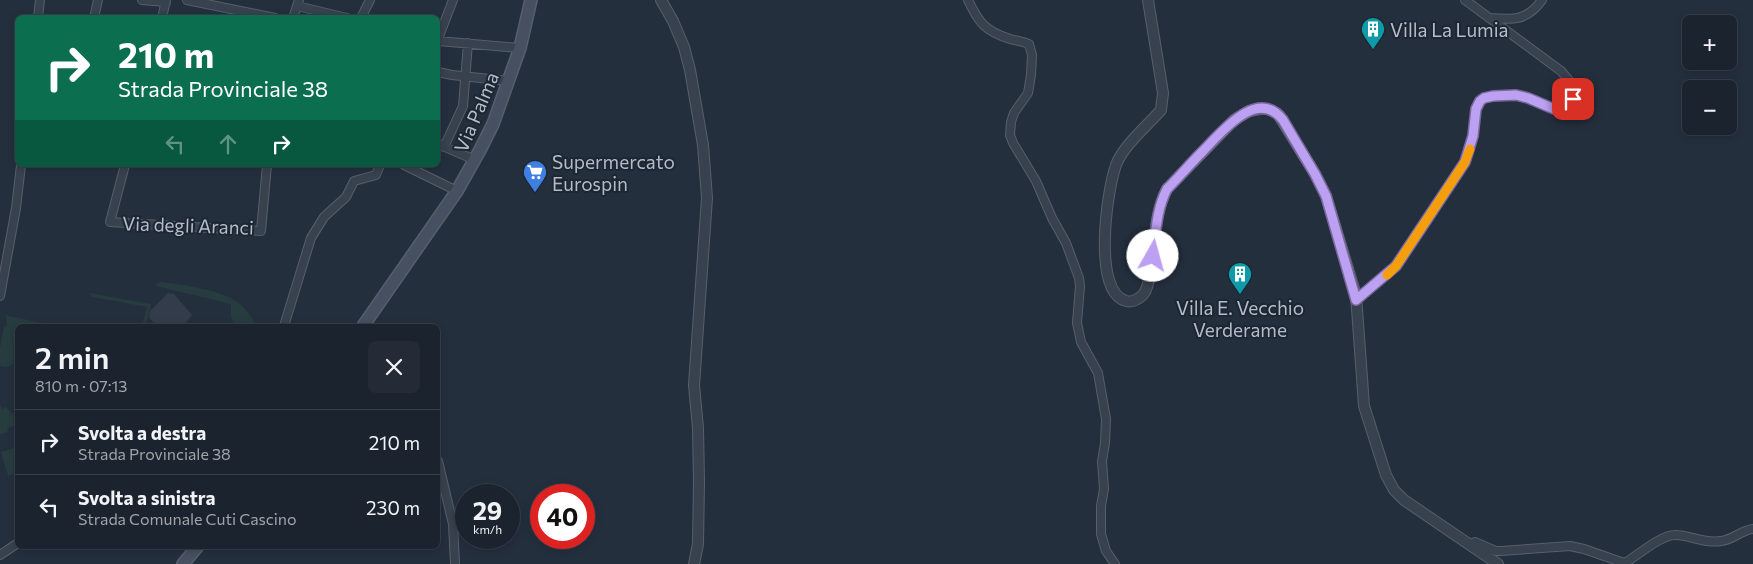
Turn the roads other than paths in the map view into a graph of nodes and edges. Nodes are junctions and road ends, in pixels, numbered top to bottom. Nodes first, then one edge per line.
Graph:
1 (40, 0) edge
2 (98, 0) edge
3 (142, 0) edge
4 (187, 0) edge
5 (370, 0) edge
6 (453, 0) edge
7 (531, 0) edge
8 (661, 0) edge
9 (968, 0) edge
10 (1148, 0) edge
11 (1465, 0) edge
12 (1542, 0) edge
13 (166, 1) edge
14 (298, 3) edge
15 (227, 4) edge
16 (38, 15) edge
17 (95, 15) edge
18 (163, 15) edge
19 (265, 15) edge
20 (294, 15) edge
21 (337, 15) edge
22 (362, 15) edge
23 (1488, 18) junction
24 (440, 35) edge
25 (440, 40) edge
26 (468, 43) junction
27 (520, 48) junction
28 (440, 72) edge
29 (465, 77) junction
30 (509, 81) junction
31 (441, 145) edge
32 (475, 160) junction
33 (21, 167) edge
34 (124, 167) edge
35 (267, 167) edge
36 (379, 167) edge
37 (408, 167) edge
38 (457, 190) junction
39 (0, 296) edge
40 (1356, 300) junction
41 (285, 324) edge
42 (364, 324) edge
43 (440, 469) edge
44 (1753, 530) edge
45 (15, 545) edge
46 (1470, 545) junction
47 (196, 549) edge
48 (0, 555) edge
49 (1626, 563) edge
50 (184, 564) edge
51 (455, 564) edge
52 (694, 564) edge
53 (1115, 564) edge
54 (1498, 564) edge

1 - 16 street
2 - 17 street
3 - 13 street
4 - 15 street
5 - 22 street
6 - 24 street
7 - 27 main road, Via Palma
8 - 52 street
9 - 53 street
10 - 40 street
11 - 23 street
12 - 23 street
13 - 18 street
14 - 20 street
14 - 21 street
15 - 19 street
23 - 40 street
25 - 26 street
26 - 27 street
26 - 29 street
27 - 30 main road, Via Palma
28 - 29 street
29 - 30 street
29 - 31 street
30 - 32 main road, Via Palma
31 - 32 street
32 - 38 main road, Via Palma
33 - 39 street
34 - 35 street, Via degli Aranci
36 - 41 street
37 - 38 street
38 - 42 main road, Via Palma
40 - 46 street
43 - 51 street
44 - 49 street
45 - 48 street
46 - 49 street
46 - 54 street
47 - 50 main road

